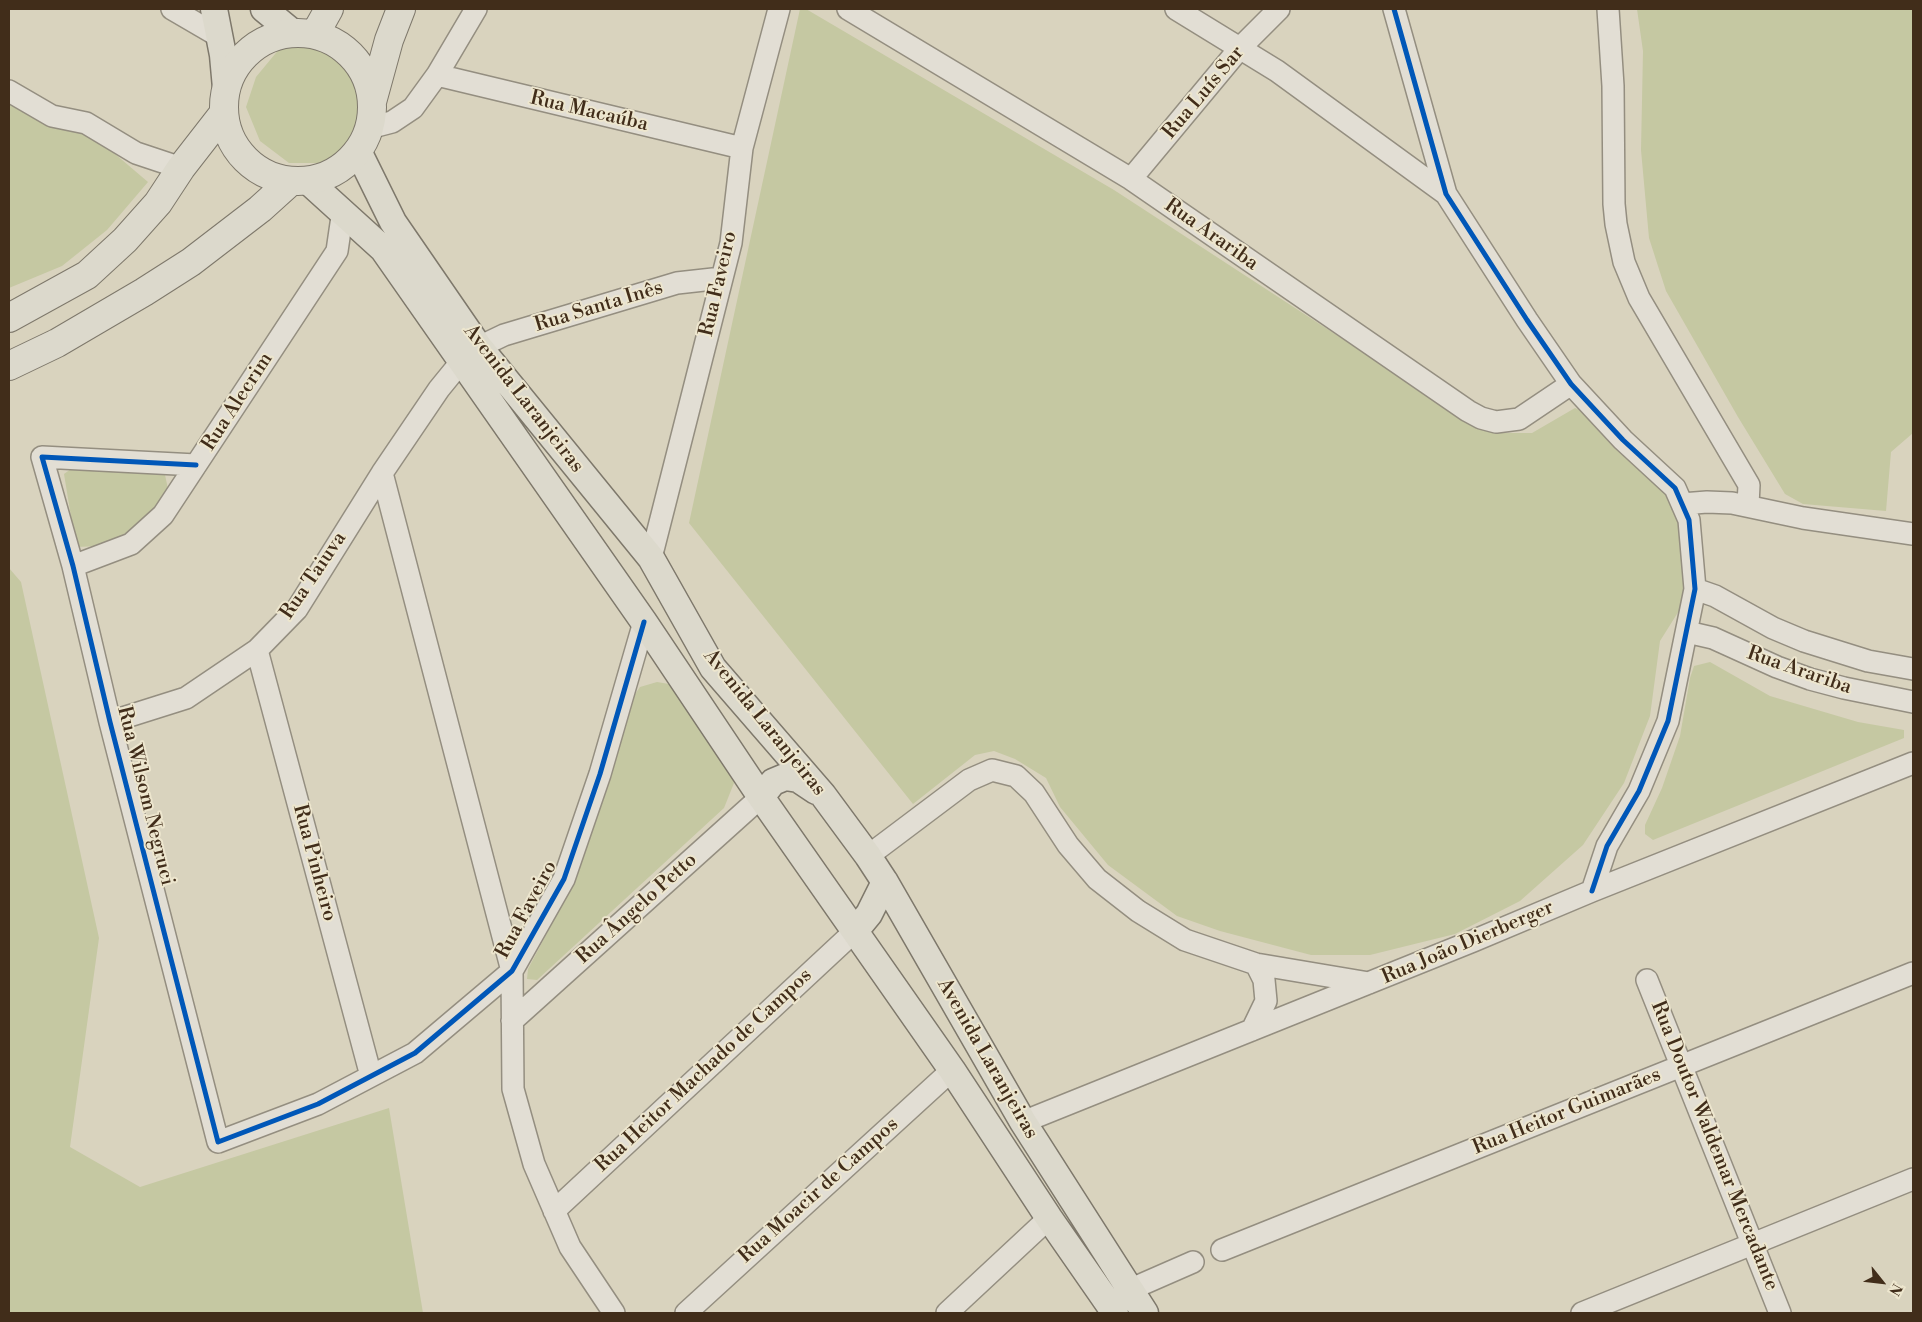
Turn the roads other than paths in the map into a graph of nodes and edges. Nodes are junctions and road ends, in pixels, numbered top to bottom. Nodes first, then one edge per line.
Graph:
1 (172, 9) edge
2 (214, 9) edge
3 (264, 9) edge
4 (329, 9) edge
5 (401, 9) edge
6 (476, 9) edge
7 (779, 9) edge
8 (848, 9) edge
9 (1176, 9) edge
10 (1279, 9) edge
11 (1394, 9) edge
12 (1608, 9) edge
13 (303, 33) junction
14 (220, 37) junction
15 (1240, 48) junction
16 (437, 76) junction
17 (9, 91) edge
18 (225, 101) junction
19 (366, 127) junction
20 (742, 148) junction
21 (181, 168) junction
22 (1131, 179) junction
23 (300, 181) junction
24 (1446, 194) junction
25 (342, 210) junction
26 (373, 239) junction
27 (336, 252) junction
28 (722, 278) junction
29 (9, 318) edge
30 (470, 354) junction
31 (9, 366) edge
32 (1570, 384) junction
33 (196, 465) junction
34 (382, 473) junction
35 (1682, 504) junction
36 (1748, 505) junction
37 (1913, 534) edge
38 (651, 558) junction
39 (73, 566) junction
40 (1695, 589) junction
41 (644, 622) junction
42 (1686, 632) junction
43 (256, 650) junction
44 (1913, 669) edge
45 (1913, 702) edge
46 (110, 722) junction
47 (1913, 764) edge
48 (823, 795) junction
49 (761, 797) junction
50 (868, 856) junction
51 (885, 882) junction
52 (1592, 891) junction
53 (855, 931) junction
54 (1256, 964) junction
55 (512, 971) junction
56 (1913, 973) edge
57 (1647, 980) dead end
58 (1370, 983) junction
59 (512, 1021) junction
60 (1252, 1030) junction
61 (1682, 1066) junction
62 (952, 1070) junction
63 (371, 1076) junction
64 (1023, 1122) junction
65 (218, 1142) joint
66 (1913, 1179) edge
67 (554, 1211) junction
68 (1049, 1218) junction
69 (1752, 1244) junction
70 (1222, 1250) dead end
71 (1193, 1262) dead end
72 (1129, 1290) junction
73 (614, 1313) edge
74 (686, 1313) edge
75 (947, 1313) edge
76 (1115, 1313) edge
77 (1145, 1313) edge
78 (1582, 1313) edge
79 (1780, 1313) edge

1 - 14 street
2 - 14 main road
3 - 13 main road
4 - 13 highway
5 - 19 highway
6 - 16 street
7 - 20 street, Rua Faveiro
8 - 22 street, Rua Arariba
9 - 15 street
10 - 15 street, Rua Luís Sar
11 - 24 street
12 - 36 street
13 - 18 highway
13 - 19 highway
14 - 18 main road
15 - 22 street, Rua Luís Sar
15 - 24 street
16 - 19 street
16 - 20 street, Rua Macaúba
17 - 21 street
18 - 21 highway
18 - 23 highway
19 - 23 highway
19 - 30 main road, Avenida Laranjeiras
20 - 28 street, Rua Faveiro
21 - 29 highway
22 - 32 street, Rua Arariba
23 - 25 main road, Avenida Laranjeiras
23 - 31 highway
24 - 32 street
25 - 26 main road, Avenida Laranjeiras
25 - 27 street, Rua Alecrim
26 - 27 street
26 - 30 main road, Avenida Laranjeiras
27 - 33 street, Rua Alecrim
28 - 30 street, Rua Santa Inês
28 - 38 street, Rua Faveiro
30 - 34 street, Rua Taiuva
30 - 38 main road, Avenida Laranjeiras
30 - 41 main road, Avenida Laranjeiras
32 - 35 street
33 - 39 street, Rua Alecrim
33 - 39 street, Rua Wilsom Negruci
34 - 43 street, Rua Taiuva
34 - 55 street
35 - 36 street
35 - 40 street
36 - 37 street
38 - 48 main road, Avenida Laranjeiras
39 - 46 street, Rua Wilsom Negruci
40 - 42 street
40 - 44 street, Rua Arariba
41 - 49 main road, Avenida Laranjeiras
41 - 55 street, Rua Faveiro
42 - 45 street, Rua Arariba
42 - 52 street
43 - 46 street, Rua Taiuva
43 - 63 street, Rua Pinheiro
46 - 65 street, Rua Wilsom Negruci
47 - 52 street, Rua João Dierberger
48 - 49 main road
48 - 50 main road, Avenida Laranjeiras
49 - 53 main road, Avenida Laranjeiras
49 - 59 street, Rua Ângelo Petto
50 - 51 main road, Avenida Laranjeiras
50 - 54 street
51 - 53 main road
51 - 64 main road, Avenida Laranjeiras
52 - 58 street, Rua João Dierberger
53 - 62 main road, Avenida Laranjeiras
53 - 67 street, Rua Heitor Machado de Campos
54 - 58 street
54 - 60 street
55 - 59 street
55 - 63 street, Rua Faveiro
56 - 61 street, Rua Heitor Guimarães
57 - 61 street, Rua Doutor Waldemar Mercadante
58 - 60 street, Rua João Dierberger
59 - 67 street
60 - 64 street, Rua João Dierberger
61 - 69 street, Rua Doutor Waldemar Mercadante
61 - 70 street, Rua Heitor Guimarães
62 - 68 main road, Avenida Laranjeiras
62 - 74 street, Rua Moacir de Campos
63 - 65 street, Rua Faveiro
64 - 72 main road, Avenida Laranjeiras
66 - 69 street
67 - 73 street
68 - 75 street
68 - 76 main road, Avenida Laranjeiras
69 - 78 street
69 - 79 street, Rua Doutor Waldemar Mercadante
71 - 72 street
72 - 77 main road, Avenida Laranjeiras

